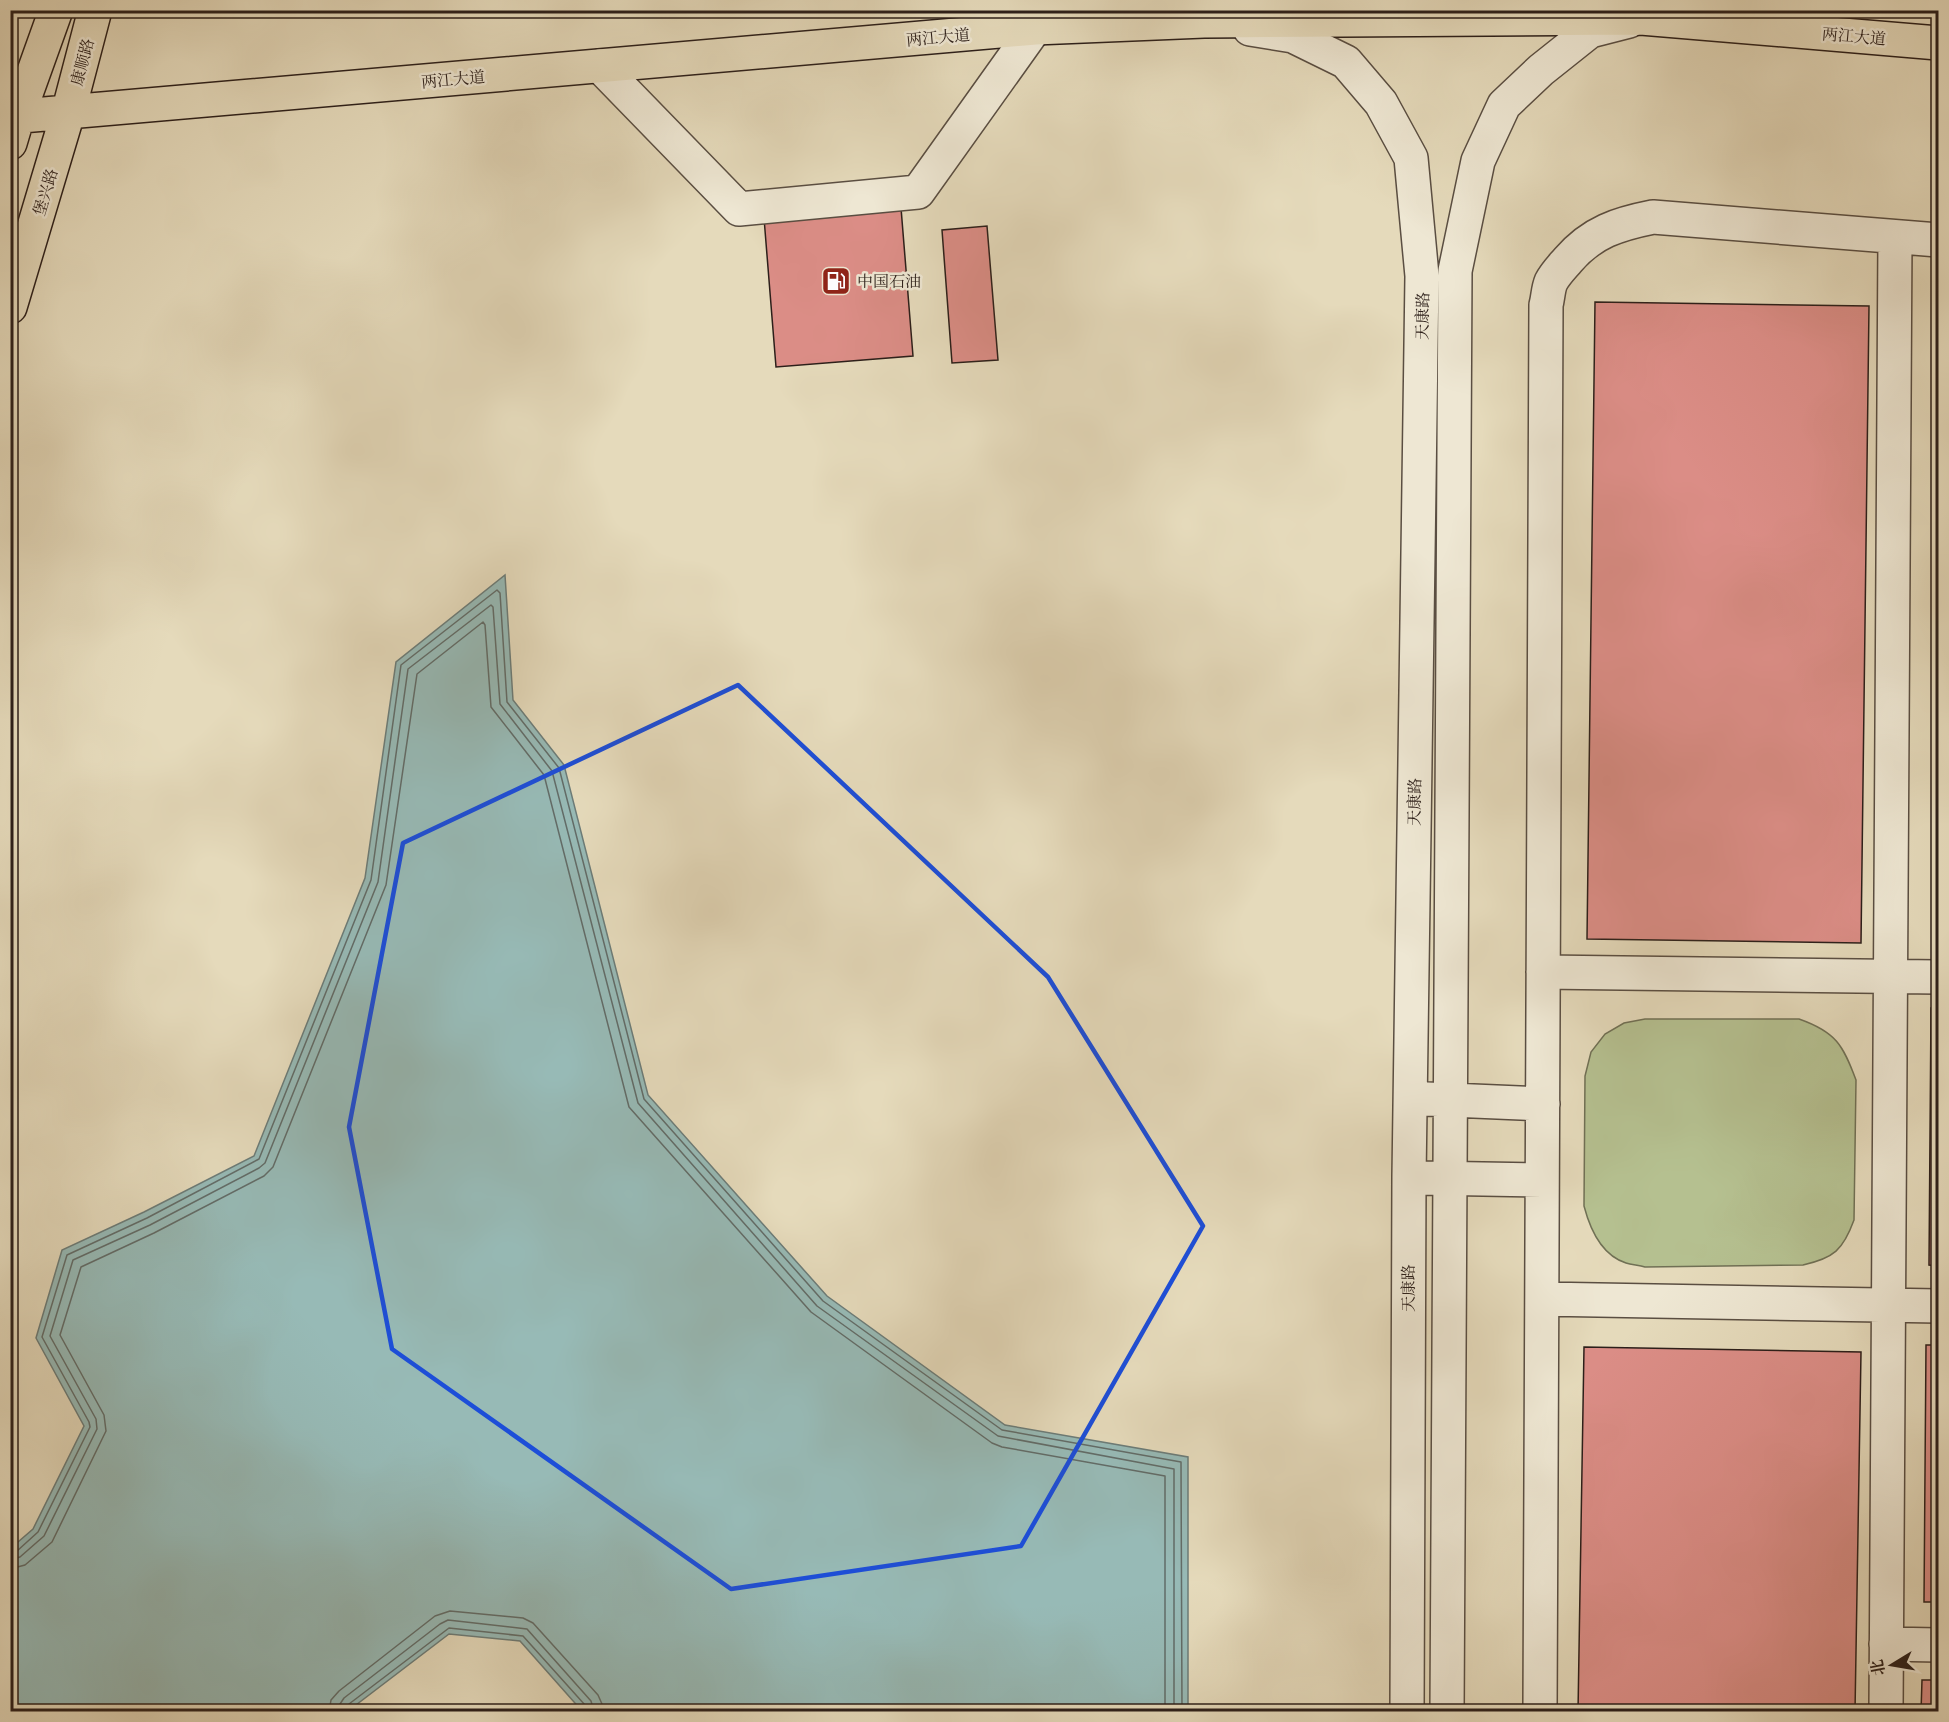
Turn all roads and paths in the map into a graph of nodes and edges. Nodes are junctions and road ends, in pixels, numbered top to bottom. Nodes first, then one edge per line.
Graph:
1 (56, 10) edge
2 (95, 10) edge
3 (1641, 18) junction
4 (1204, 21) junction
5 (1035, 28) junction
6 (1938, 44) edge
7 (600, 66) junction
8 (68, 113) junction
9 (13, 125) edge
10 (1895, 237) junction
11 (1938, 240) edge
12 (10, 307) edge
13 (1543, 972) junction
14 (1890, 976) junction
15 (1938, 977) edge
16 (1410, 1098) junction
17 (1449, 1100) junction
18 (1542, 1104) junction
19 (1409, 1177) junction
20 (1448, 1178) junction
21 (1542, 1180) junction
22 (1542, 1299) junction
23 (1888, 1305) junction
24 (1938, 1306) edge
25 (1887, 1644) junction
26 (1938, 1644) edge
27 (1407, 1712) edge
28 (1447, 1712) edge
29 (1540, 1712) edge
30 (1886, 1712) edge

1 - 9 main road
2 - 8 main road, 康顺路
3 - 4 main road, 两江大道
3 - 6 main road, 两江大道
3 - 17 street, 天康路
4 - 5 main road, 两江大道
4 - 16 street, 天康路
5 - 7 main road, 两江大道
5 - 7 street
7 - 8 main road, 两江大道
8 - 9 main road, 两江大道
8 - 12 main road, 堡兴路
10 - 11 street
10 - 13 street
10 - 14 street
13 - 14 street
13 - 18 street
14 - 15 street
14 - 23 street
16 - 17 street
16 - 19 street, 天康路
17 - 18 street
17 - 20 street, 天康路
18 - 21 street
19 - 20 street
19 - 27 street, 天康路
20 - 21 street
20 - 28 street, 天康路
21 - 22 street
22 - 23 street
22 - 29 street
23 - 24 street
23 - 25 street
25 - 26 street
25 - 30 street

